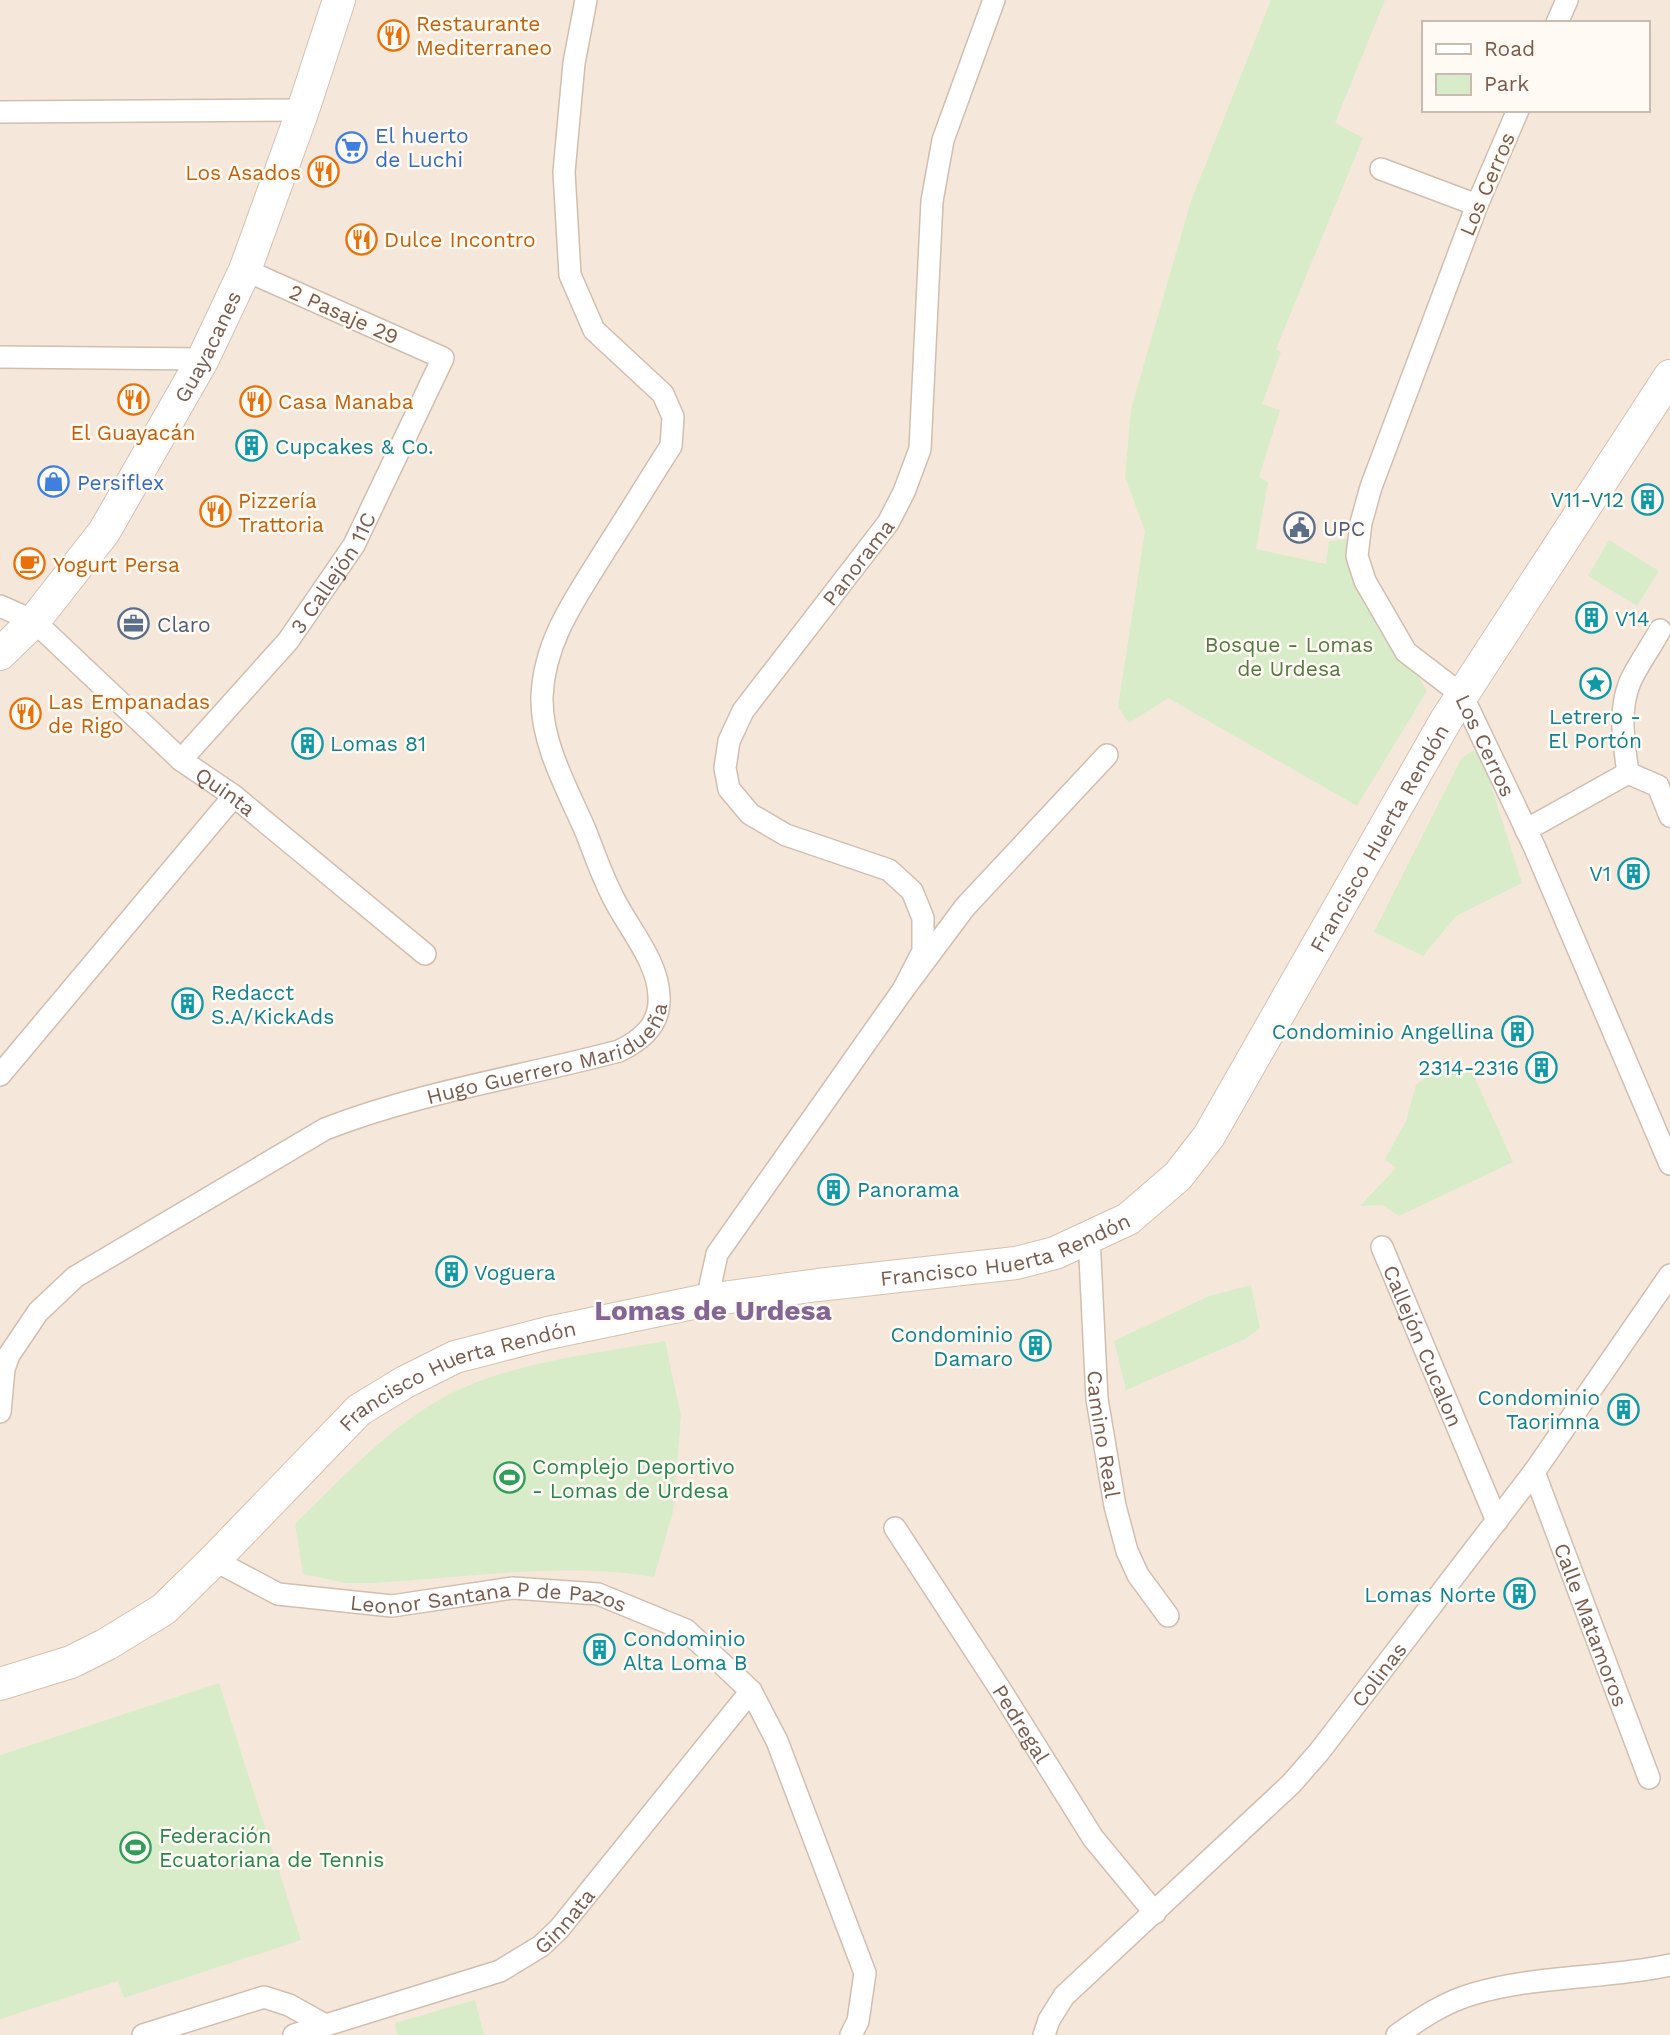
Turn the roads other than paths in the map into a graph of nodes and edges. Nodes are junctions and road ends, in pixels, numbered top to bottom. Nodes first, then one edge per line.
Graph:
1 (339, 0) edge
2 (586, 0) edge
3 (995, 0) edge
4 (1567, 0) edge
5 (1558, 21) edge
6 (303, 110) junction
7 (0, 112) edge
8 (1517, 112) edge
9 (1381, 169) dead end
10 (1477, 205) junction
11 (245, 270) junction
12 (0, 357) edge
13 (443, 358) joint
14 (203, 359) junction
15 (1670, 376) edge
16 (0, 606) edge
17 (34, 621) junction
18 (1667, 628) edge
19 (0, 654) edge
20 (1462, 695) junction
21 (1107, 755) dead end
22 (181, 760) junction
23 (1628, 773) junction
24 (1664, 778) edge
25 (234, 796) junction
26 (1670, 816) edge
27 (1526, 830) junction
28 (425, 954) dead end
29 (903, 990) junction
30 (0, 1075) edge
31 (1670, 1164) edge
32 (1089, 1237) junction
33 (1382, 1247) dead end
34 (1670, 1275) edge
35 (707, 1300) junction
36 (0, 1412) edge
37 (1534, 1472) junction
38 (1497, 1521) junction
39 (895, 1528) dead end
40 (214, 1560) junction
41 (1168, 1616) dead end
42 (0, 1684) edge
43 (751, 1691) junction
44 (1649, 1778) dead end
45 (1155, 1913) junction
46 (1670, 1965) edge
47 (326, 2025) junction
48 (143, 2035) edge
49 (294, 2035) edge
50 (851, 2035) edge
51 (1044, 2035) edge
52 (1397, 2035) edge

1 - 6 street, Guayacanes
2 - 36 street, Hugo Guerrero Maridueña
3 - 29 street, Panorama
4 - 5 street
6 - 7 street
6 - 11 street, Guayacanes
8 - 10 street, Los Cerros
9 - 10 street
10 - 20 street, Los Cerros
11 - 13 street, 2 Pasaje 29
11 - 14 street, Guayacanes
12 - 14 street
13 - 22 street, 3 Callejón 11C
14 - 17 street, Guayacanes
15 - 20 street, Francisco Huerta Rendón
16 - 17 street, Quinta
17 - 19 street, Guayacanes
17 - 22 street, Quinta
18 - 23 street
20 - 27 street, Los Cerros
20 - 32 street, Francisco Huerta Rendón
21 - 29 street, Panorama
22 - 25 street, Quinta
23 - 24 street
23 - 27 street
24 - 26 street
25 - 28 street, Quinta
25 - 30 street
27 - 31 street, Los Cerros
29 - 35 street, Panorama
32 - 35 street, Francisco Huerta Rendón
32 - 41 street, Camino Real
33 - 38 street, Callejón Cucalon
34 - 37 street, Colinas
35 - 40 street, Francisco Huerta Rendón
37 - 38 street, Colinas
37 - 44 street, Calle Matamoros
38 - 45 street, Colinas
39 - 45 street, Pedregal
40 - 42 street, Francisco Huerta Rendón
40 - 43 street, Leonor Santana P de Pazos
43 - 47 street, Ginnata
43 - 50 street, Leonor Santana P de Pazos
45 - 51 street, Colinas
46 - 52 street
47 - 48 street
47 - 49 street, Ginnata

